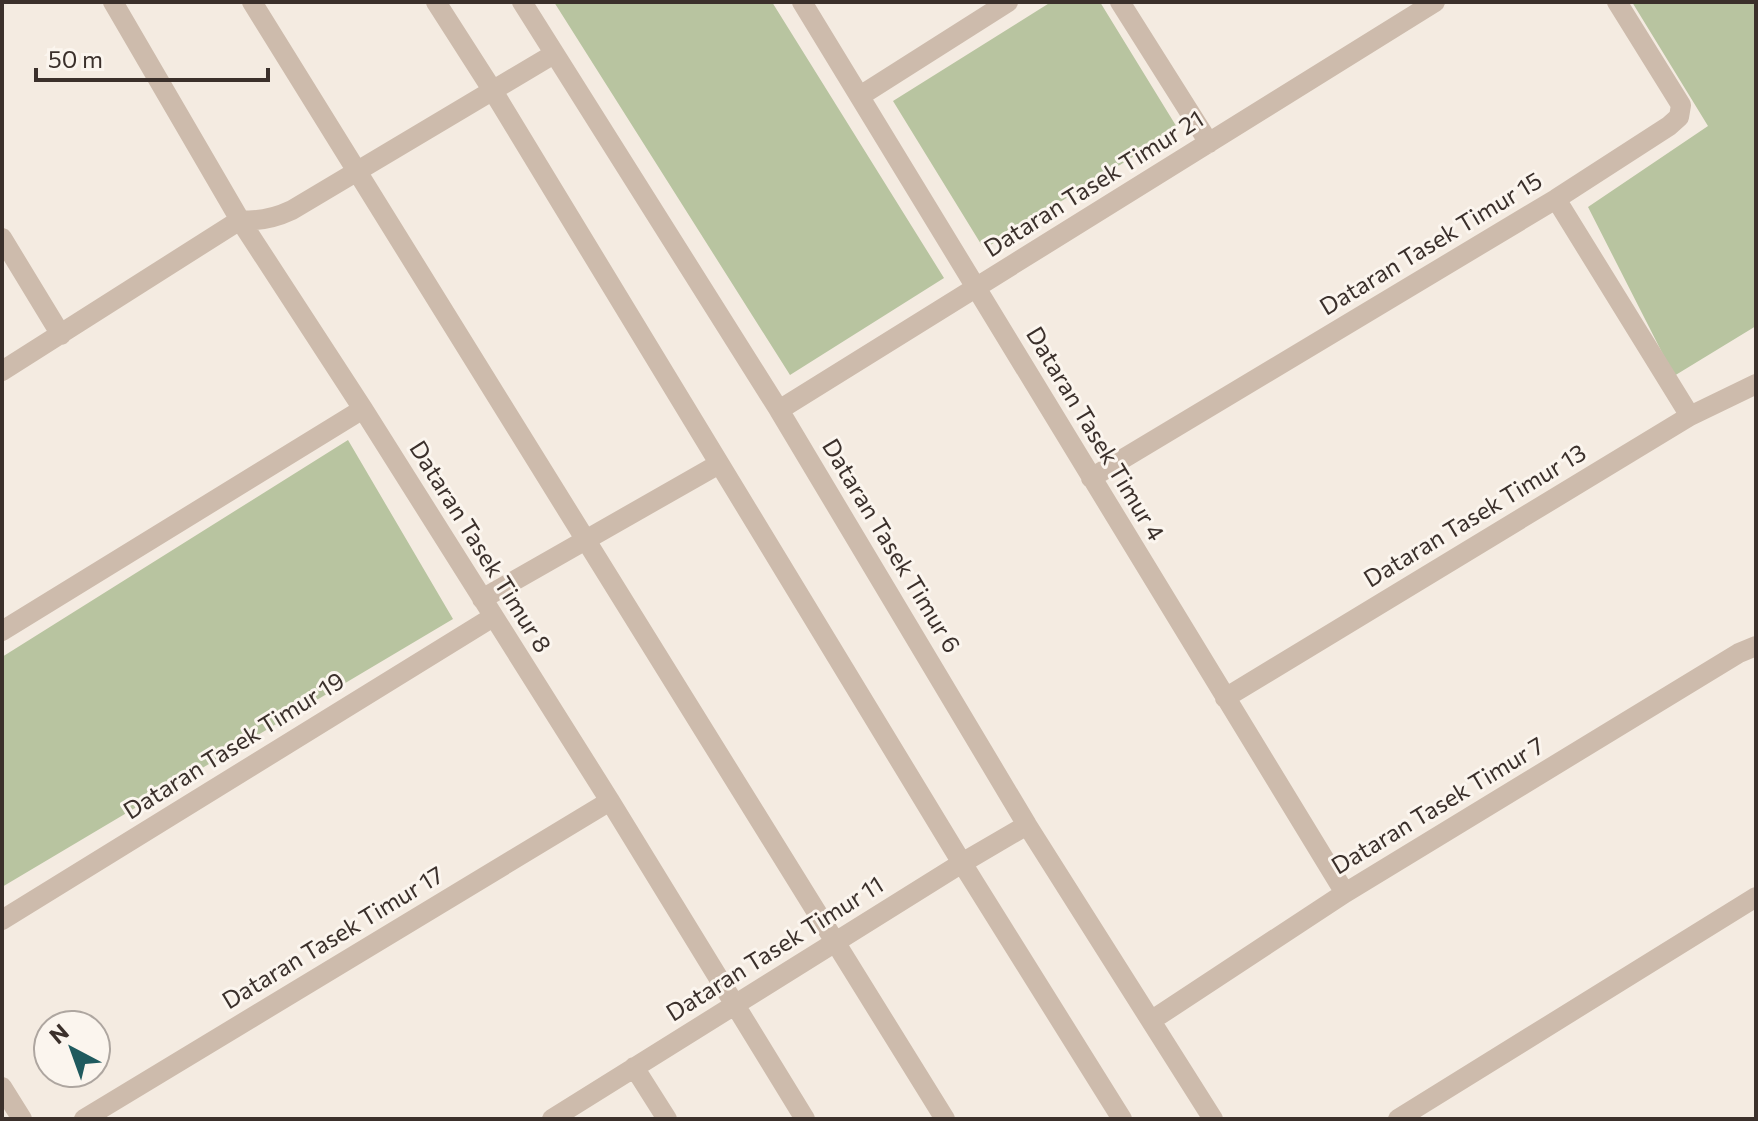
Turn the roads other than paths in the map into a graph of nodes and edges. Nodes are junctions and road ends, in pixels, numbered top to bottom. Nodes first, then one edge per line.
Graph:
1 (113, 2) edge
2 (252, 2) edge
3 (436, 2) edge
4 (522, 2) edge
5 (802, 2) edge
6 (1008, 2) edge
7 (1120, 2) edge
8 (1435, 2) edge
9 (1617, 2) edge
10 (554, 54) junction
11 (493, 91) junction
12 (860, 96) junction
13 (1209, 143) junction
14 (356, 171) junction
15 (1556, 199) junction
16 (240, 220) junction
17 (2, 238) edge
18 (976, 287) junction
19 (61, 335) junction
20 (2, 371) edge
21 (1756, 384) edge
22 (363, 409) junction
23 (779, 410) junction
24 (1690, 416) junction
25 (719, 464) junction
26 (1091, 478) junction
27 (586, 540) junction
28 (482, 599) junction
29 (493, 617) junction
30 (2, 631) edge
31 (1756, 646) edge
32 (1225, 698) junction
33 (610, 801) junction
34 (1027, 825) junction
35 (962, 863) junction
36 (1345, 893) junction
37 (1756, 897) edge
38 (2, 920) edge
39 (834, 943) junction
40 (735, 1004) junction
41 (1152, 1020) junction
42 (634, 1067) junction
43 (2, 1087) edge
44 (22, 1119) edge
45 (84, 1119) edge
46 (552, 1119) edge
47 (667, 1119) edge
48 (805, 1119) edge
49 (945, 1119) edge
50 (1122, 1119) edge
51 (1213, 1119) edge
52 (1398, 1119) edge

1 - 16 street, Dataran Tasek Timur 8
2 - 14 street
3 - 11 street
4 - 10 street, Dataran Tasek Timur 6
5 - 12 street, Dataran Tasek Timur 4
6 - 12 street
7 - 13 street
8 - 13 street, Dataran Tasek Timur 21
9 - 15 street, Dataran Tasek Timur 15
10 - 11 street
10 - 23 street, Dataran Tasek Timur 6
11 - 14 street
11 - 25 street
12 - 18 street, Dataran Tasek Timur 4
13 - 18 street, Dataran Tasek Timur 21
14 - 16 street
14 - 27 street
15 - 24 street
15 - 26 street, Dataran Tasek Timur 15
16 - 19 street
16 - 22 street, Dataran Tasek Timur 8
17 - 19 street
18 - 23 street, Dataran Tasek Timur 21
18 - 26 street, Dataran Tasek Timur 4
19 - 20 street
21 - 24 street, Dataran Tasek Timur 13
22 - 28 street, Dataran Tasek Timur 8
22 - 30 street
23 - 34 street, Dataran Tasek Timur 6
24 - 32 street, Dataran Tasek Timur 13
25 - 27 street
25 - 35 street
26 - 32 street, Dataran Tasek Timur 4
27 - 28 street
27 - 39 street
28 - 29 street, Dataran Tasek Timur 8
29 - 33 street, Dataran Tasek Timur 8
29 - 38 street, Dataran Tasek Timur 19
31 - 36 street, Dataran Tasek Timur 7
32 - 36 street, Dataran Tasek Timur 4
33 - 40 street, Dataran Tasek Timur 8
33 - 45 street, Dataran Tasek Timur 17
34 - 35 street, Dataran Tasek Timur 11
34 - 41 street, Dataran Tasek Timur 6
35 - 39 street, Dataran Tasek Timur 11
35 - 50 street
36 - 41 street, Dataran Tasek Timur 7
37 - 52 street
39 - 40 street, Dataran Tasek Timur 11
39 - 49 street
40 - 42 street, Dataran Tasek Timur 11
40 - 48 street, Dataran Tasek Timur 8
41 - 51 street, Dataran Tasek Timur 6
42 - 46 street, Dataran Tasek Timur 11
42 - 47 street
43 - 44 street

